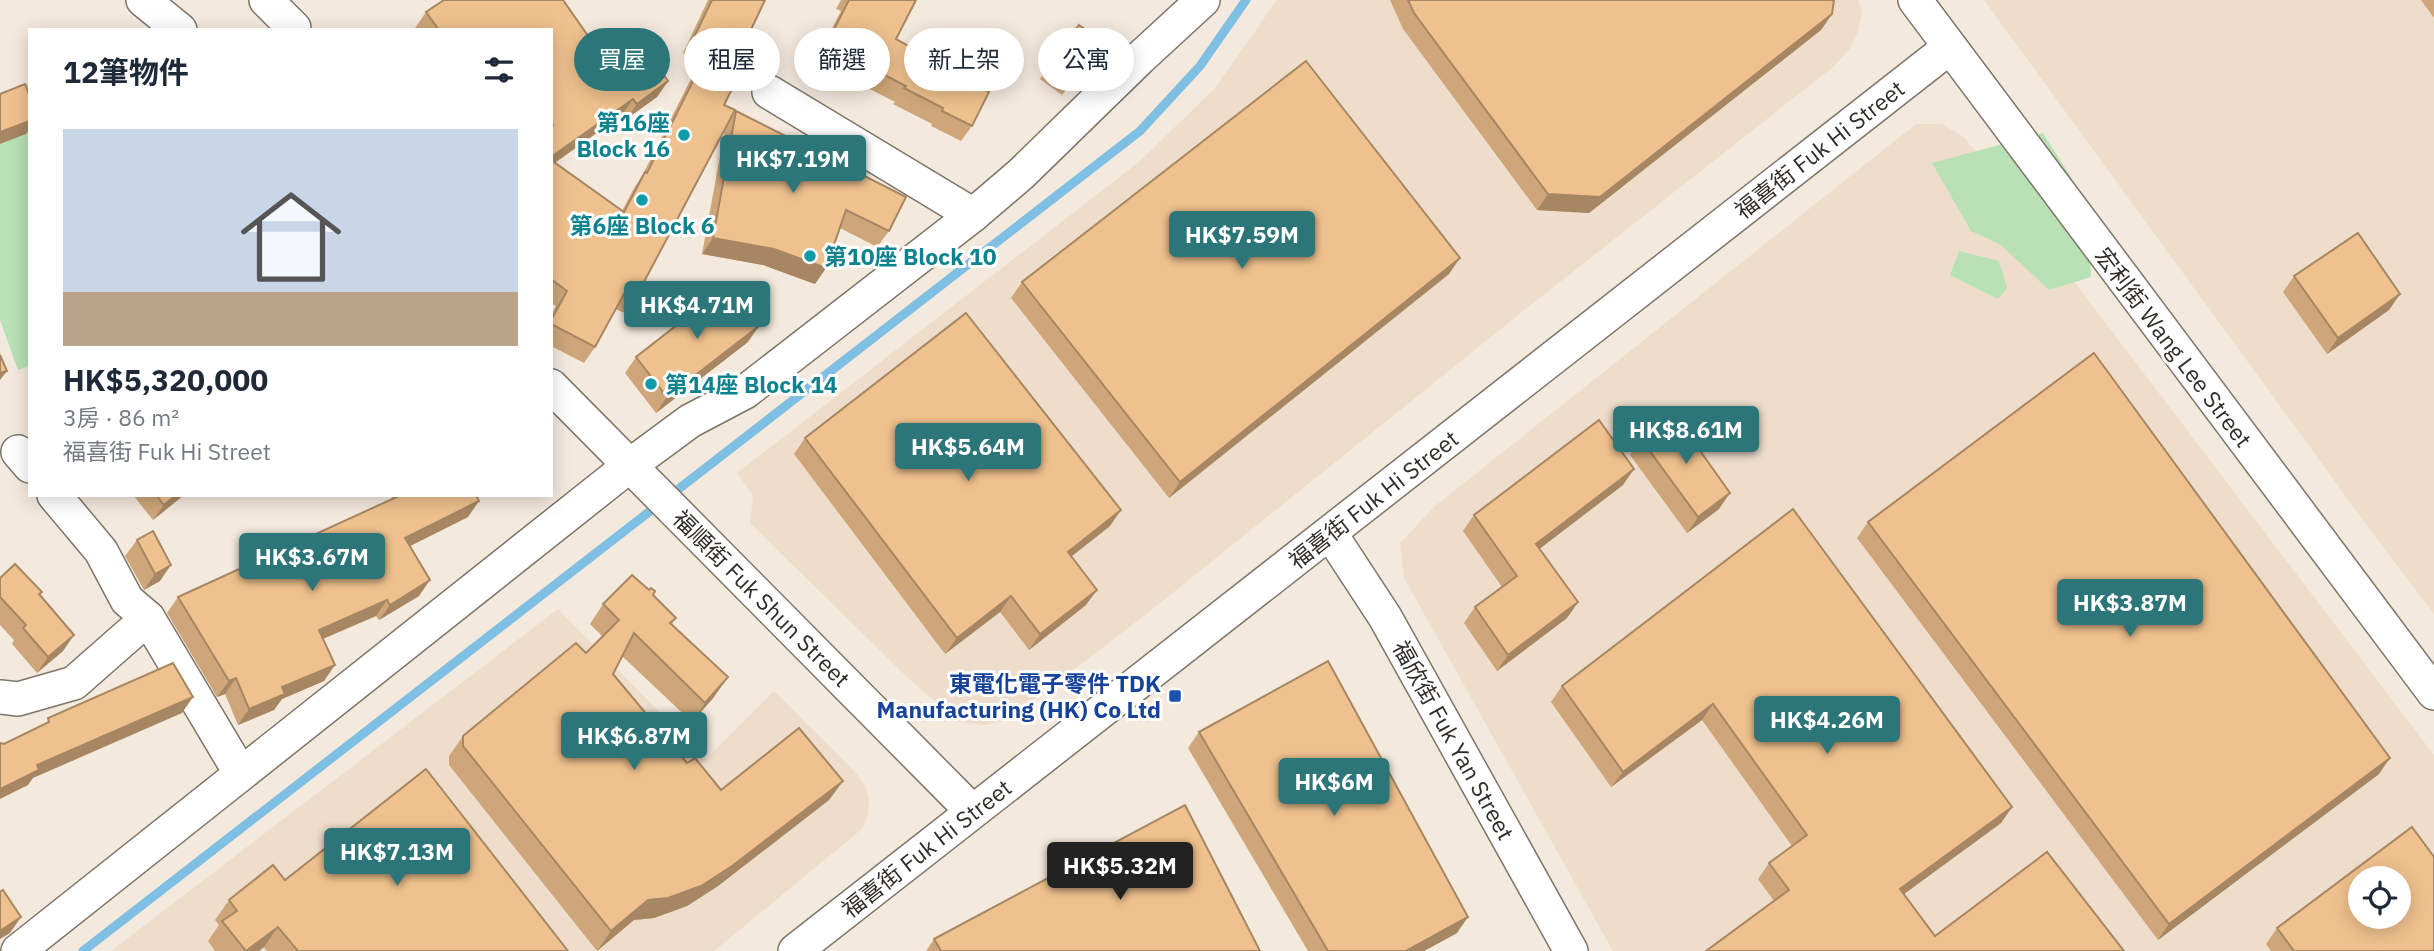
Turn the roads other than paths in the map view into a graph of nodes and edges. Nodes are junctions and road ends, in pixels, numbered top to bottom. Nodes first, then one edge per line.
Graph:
1 (143, 0) edge
2 (266, 0) edge
3 (1203, 0) edge
4 (1915, 0) edge
5 (299, 19) edge
6 (178, 28) edge
7 (1950, 47) junction
8 (769, 92) dead end
9 (973, 215) junction
10 (553, 388) edge
11 (636, 473) junction
12 (56, 497) edge
13 (1330, 533) junction
14 (149, 618) junction
15 (2434, 693) edge
16 (0, 697) edge
17 (241, 774) junction
18 (972, 811) junction
19 (18, 951) edge
20 (795, 951) edge
21 (1571, 951) edge

1 - 6 street
2 - 5 street
3 - 9 street
4 - 7 street, 宏利街 Wang Lee Street
7 - 13 street, 福喜街 Fuk Hi Street
7 - 15 street, 宏利街 Wang Lee Street
8 - 9 street
9 - 11 street
10 - 11 street, 福順街 Fuk Shun Street
11 - 17 street
11 - 18 street, 福順街 Fuk Shun Street
12 - 14 street
13 - 18 street, 福喜街 Fuk Hi Street
13 - 21 street, 福欣街 Fuk Yan Street
14 - 16 street
14 - 17 street
17 - 19 street
18 - 20 street, 福喜街 Fuk Hi Street

